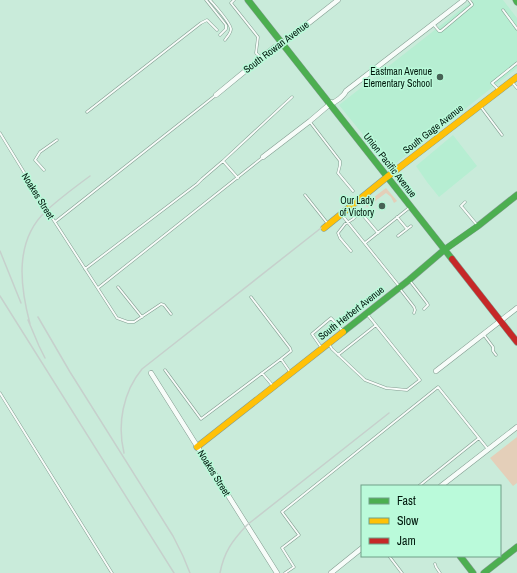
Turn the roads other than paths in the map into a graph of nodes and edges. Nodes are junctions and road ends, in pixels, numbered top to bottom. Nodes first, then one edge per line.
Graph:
1 (206, 0) edge
2 (210, 0) edge
3 (234, 0) edge
4 (248, 0) edge
5 (338, 0) edge
6 (464, 0) edge
7 (469, 0) edge
8 (503, 10) dead end
9 (434, 24) junction
10 (517, 29) edge
11 (216, 30) dead end
12 (220, 35) dead end
13 (225, 40) dead end
14 (282, 44) junction
15 (261, 58) junction
16 (517, 63) edge
17 (517, 77) edge
18 (511, 81) junction
19 (517, 88) edge
20 (499, 91) junction
21 (216, 95) joint
22 (292, 98) dead end
23 (330, 104) junction
24 (480, 106) junction
25 (87, 112) dead end
26 (310, 121) junction
27 (0, 133) edge
28 (502, 135) dead end
29 (57, 140) dead end
30 (263, 157) joint
31 (223, 161) junction
32 (44, 170) dead end
33 (387, 177) junction
34 (238, 178) junction
35 (353, 191) dead end
36 (305, 195) dead end
37 (517, 195) edge
38 (465, 202) dead end
39 (410, 207) junction
40 (342, 214) junction
41 (397, 217) junction
42 (55, 222) junction
43 (348, 222) junction
44 (326, 226) joint
45 (411, 226) dead end
46 (478, 226) junction
47 (407, 229) junction
48 (378, 233) junction
49 (398, 236) dead end
50 (365, 243) junction
51 (444, 250) junction
52 (350, 251) dead end
53 (86, 269) junction
54 (409, 280) junction
55 (118, 287) dead end
56 (400, 287) junction
57 (98, 288) junction
58 (251, 297) dead end
59 (517, 308) edge
60 (424, 309) dead end
61 (366, 313) junction
62 (414, 313) dead end
63 (171, 314) dead end
64 (142, 317) junction
65 (500, 321) junction
66 (376, 325) junction
67 (343, 331) junction
68 (483, 334) junction
69 (517, 342) edge
70 (328, 343) junction
71 (321, 348) junction
72 (338, 355) junction
73 (496, 355) dead end
74 (281, 359) junction
75 (165, 370) dead end
76 (436, 371) dead end
77 (151, 373) dead end
78 (262, 373) junction
79 (291, 373) junction
80 (273, 387) junction
81 (0, 393) edge
82 (517, 427) edge
83 (479, 438) junction
84 (197, 447) junction
85 (488, 449) junction
86 (420, 485) edge
87 (442, 485) edge
88 (517, 547) edge
89 (361, 549) edge
90 (390, 557) edge
91 (461, 557) edge
92 (435, 564) dead end
93 (112, 573) edge
94 (277, 573) edge
95 (285, 573) edge
96 (331, 573) edge
97 (402, 573) edge
98 (440, 573) edge
99 (474, 573) edge
100 (484, 573) edge

1 - 12 lane
2 - 13 lane
3 - 15 lane
4 - 14 street, Union Pacific Avenue
5 - 14 street, South Rowan Avenue
6 - 9 street
7 - 9 lane
8 - 10 lane
9 - 23 street
11 - 25 lane
14 - 15 street, South Rowan Avenue
14 - 23 street, Union Pacific Avenue
15 - 21 street, South Rowan Avenue
16 - 20 lane
17 - 18 street, South Gage Avenue
18 - 19 lane
18 - 20 street, South Gage Avenue
20 - 24 street, South Gage Avenue
21 - 42 lane
22 - 31 lane
23 - 26 street
23 - 33 street, Union Pacific Avenue
24 - 28 lane
24 - 33 street, South Gage Avenue
26 - 30 street
26 - 35 lane
27 - 42 lane, Noakes Street
29 - 32 lane
30 - 34 lane
31 - 34 lane
31 - 53 lane
33 - 39 street, Union Pacific Avenue
33 - 40 street, South Gage Avenue
34 - 57 lane
36 - 44 lane
37 - 46 street, South Herbert Avenue
38 - 46 lane
39 - 41 lane
39 - 51 street, Union Pacific Avenue
40 - 43 lane
40 - 44 street, South Gage Avenue
41 - 47 lane
41 - 48 lane
42 - 53 lane, Noakes Street
43 - 48 lane
43 - 50 lane
43 - 52 lane
45 - 47 lane
46 - 51 street, South Herbert Avenue
47 - 49 lane
48 - 50 lane
50 - 56 lane
51 - 54 street, South Herbert Avenue
51 - 65 street, Union Pacific Avenue
53 - 57 lane, Noakes Street
54 - 56 street, South Herbert Avenue
54 - 60 lane
55 - 64 lane
56 - 61 street, South Herbert Avenue
56 - 62 lane
57 - 64 lane, Noakes Street
58 - 74 lane
59 - 65 street
61 - 66 lane
61 - 67 street, South Herbert Avenue
63 - 64 lane
65 - 68 street
65 - 69 street, Union Pacific Avenue
66 - 72 lane
66 - 72 lane
67 - 70 street, South Herbert Avenue
67 - 71 lane
68 - 73 lane
68 - 76 street
70 - 71 street, South Herbert Avenue
70 - 72 lane
71 - 79 street, South Herbert Avenue
74 - 78 lane
74 - 79 lane
75 - 78 lane
77 - 84 street, Noakes Street
78 - 80 lane
79 - 80 street, South Herbert Avenue
80 - 84 street, South Herbert Avenue
81 - 93 lane
82 - 85 street
83 - 85 lane
83 - 86 lane
83 - 95 lane
84 - 94 street, Noakes Street
85 - 87 street
88 - 100 street
89 - 96 street
90 - 97 lane
91 - 99 street
92 - 98 lane

